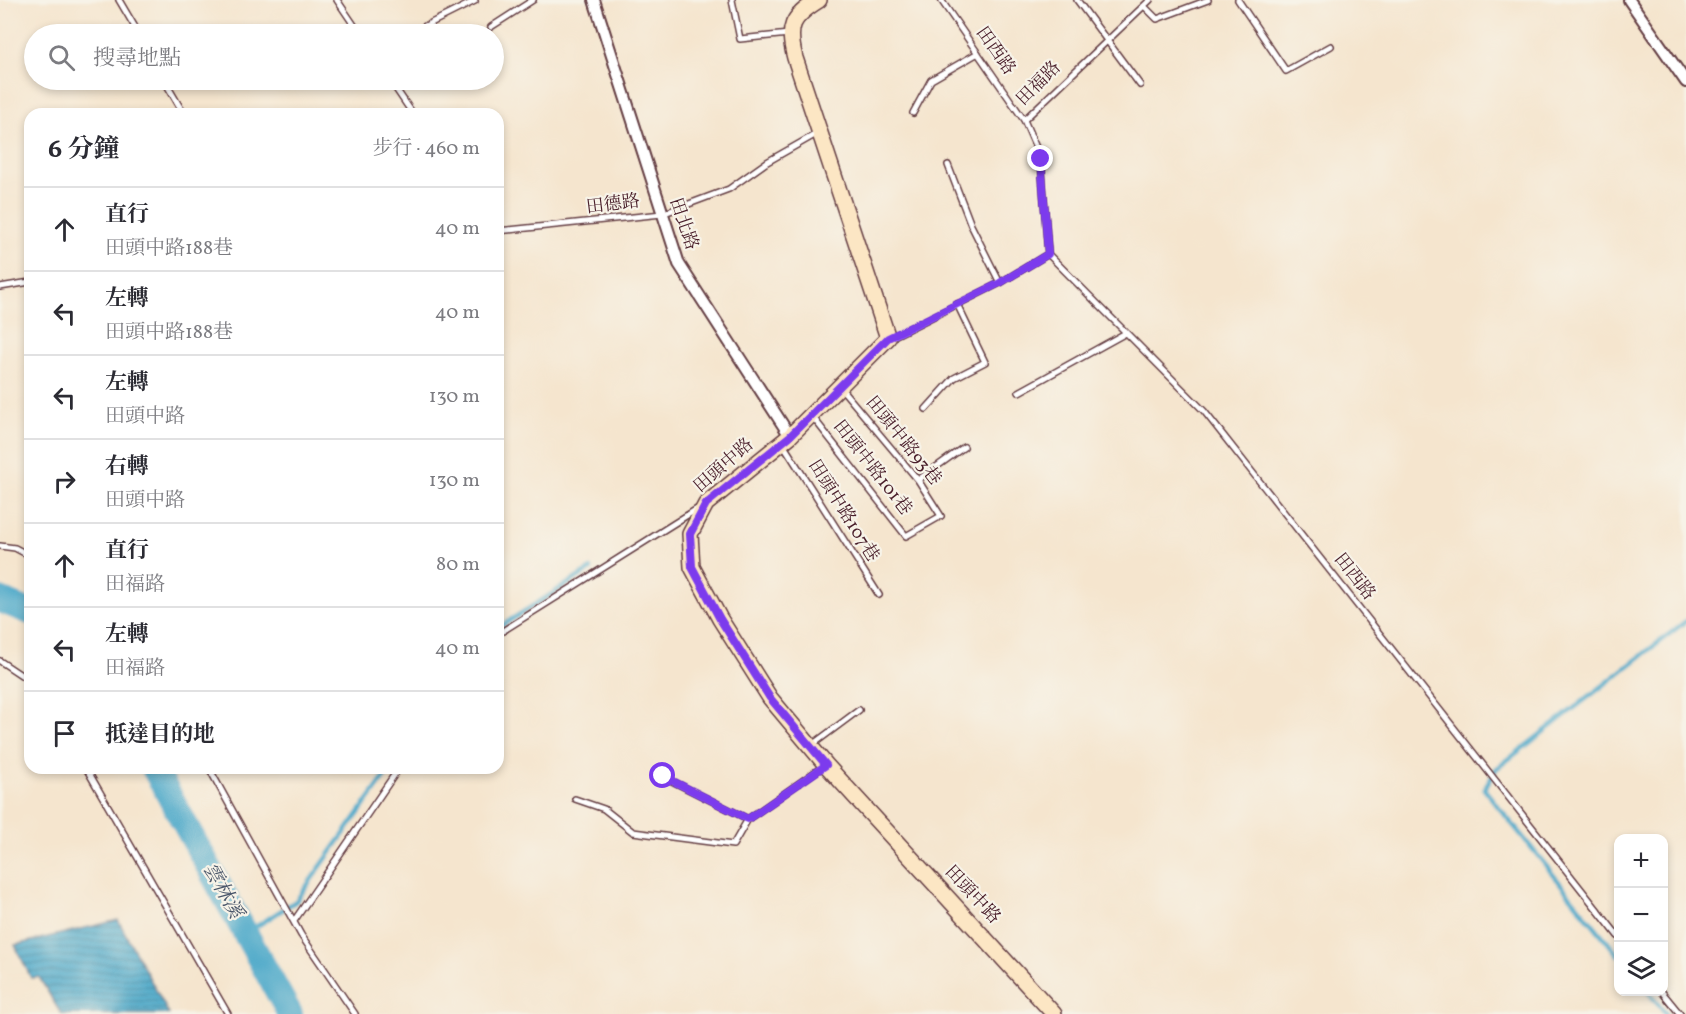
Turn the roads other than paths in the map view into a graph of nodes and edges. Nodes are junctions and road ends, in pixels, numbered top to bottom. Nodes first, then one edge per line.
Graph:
1 (119, 0) edge
2 (337, 0) edge
3 (533, 0) edge
4 (594, 0) edge
5 (732, 0) edge
6 (819, 0) edge
7 (941, 0) edge
8 (1077, 0) edge
9 (1150, 0) edge
10 (1208, 0) edge
11 (1238, 0) edge
12 (1629, 0) edge
13 (475, 1) edge
14 (1144, 6) junction
15 (133, 24) edge
16 (353, 24) edge
17 (429, 24) edge
18 (496, 24) edge
19 (789, 34) junction
20 (1106, 39) junction
21 (1330, 46) dead end
22 (978, 53) junction
23 (1686, 82) edge
24 (1140, 85) dead end
25 (170, 90) edge
26 (397, 90) edge
27 (180, 108) edge
28 (409, 108) edge
29 (913, 113) dead end
30 (1024, 120) junction
31 (819, 133) junction
32 (948, 165) dead end
33 (662, 214) junction
34 (504, 230) edge
35 (1048, 254) junction
36 (24, 283) edge
37 (1000, 283) junction
38 (0, 287) edge
39 (957, 304) junction
40 (1124, 334) junction
41 (888, 338) junction
42 (840, 386) junction
43 (1019, 392) dead end
44 (926, 409) dead end
45 (811, 415) junction
46 (786, 439) junction
47 (964, 447) dead end
48 (918, 480) junction
49 (706, 504) junction
50 (941, 516) joint
51 (0, 546) edge
52 (24, 553) edge
53 (879, 595) dead end
54 (504, 630) edge
55 (0, 661) edge
56 (24, 677) edge
57 (859, 710) dead end
58 (811, 746) junction
59 (826, 765) junction
60 (90, 774) edge
61 (212, 774) edge
62 (395, 774) edge
63 (663, 776) dead end
64 (575, 799) dead end
65 (748, 819) junction
66 (294, 921) junction
67 (1614, 931) edge
68 (1665, 996) edge
69 (228, 1014) edge
70 (355, 1014) edge
71 (1054, 1014) edge
72 (1680, 1014) edge

1 - 15 lane
2 - 16 lane
3 - 18 lane
4 - 33 street, 田北路
5 - 19 lane
6 - 19 street
7 - 22 lane, 田西路
8 - 20 lane
9 - 14 lane, 田福路
10 - 14 lane
11 - 21 lane
12 - 23 street
13 - 17 lane
14 - 20 lane, 田福路
19 - 31 street
20 - 24 lane
20 - 30 lane, 田福路
22 - 29 lane
22 - 30 lane, 田西路
25 - 27 lane
26 - 28 lane
30 - 35 lane, 田福路
31 - 33 lane, 田德路
31 - 41 street
32 - 37 lane
33 - 34 lane, 田德路
33 - 46 street, 田北路
35 - 37 lane
35 - 40 lane, 田西路
36 - 38 lane
37 - 39 lane
39 - 41 lane
39 - 44 lane
40 - 43 lane
40 - 67 lane, 田西路
41 - 42 street, 田頭中路
42 - 45 street, 田頭中路
42 - 48 lane, 田頭中路93巷
45 - 46 street, 田頭中路
45 - 50 lane, 田頭中路101巷
46 - 49 street, 田頭中路
46 - 53 lane, 田頭中路107巷
47 - 48 lane
48 - 50 lane, 田頭中路93巷
49 - 54 lane
49 - 58 street, 田頭中路
51 - 52 lane
55 - 56 lane
57 - 58 lane
58 - 59 street, 田頭中路
59 - 65 lane
59 - 71 street, 田頭中路
60 - 69 lane
61 - 66 lane
62 - 66 lane
63 - 65 lane
64 - 65 lane
66 - 70 lane
68 - 72 lane

